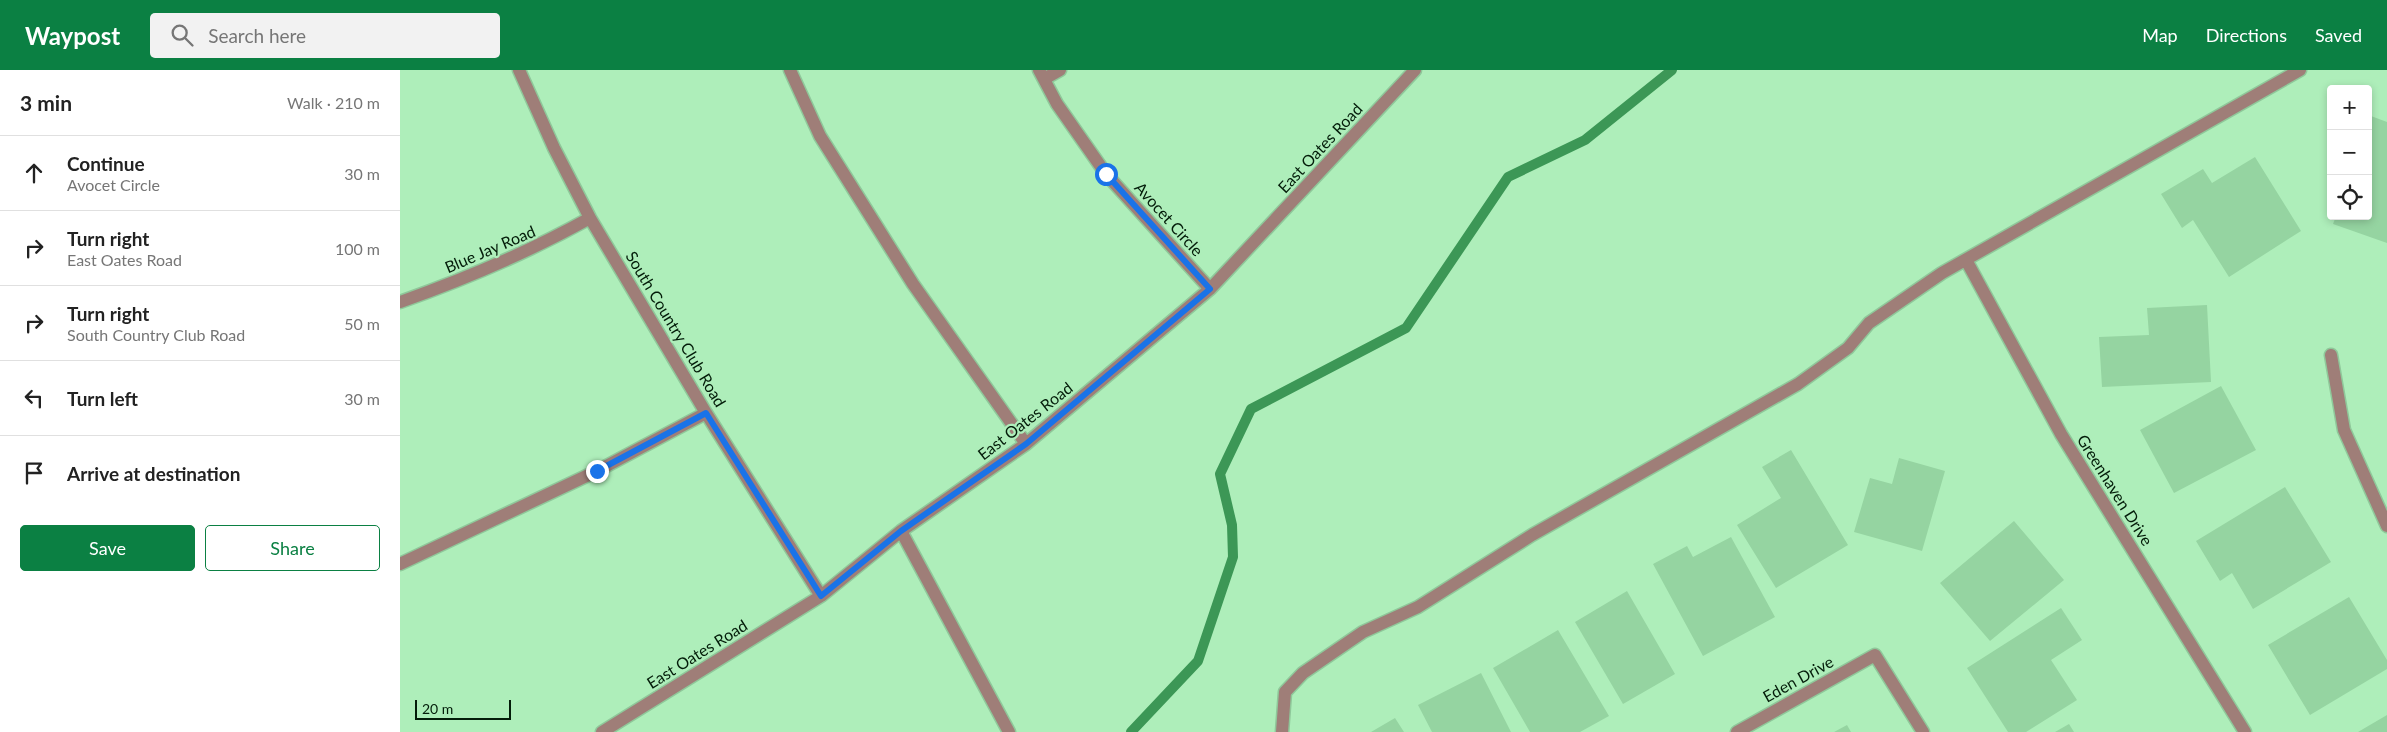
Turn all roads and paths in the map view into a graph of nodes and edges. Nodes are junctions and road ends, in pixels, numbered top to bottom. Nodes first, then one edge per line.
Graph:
1 (519, 70) edge
2 (790, 70) edge
3 (1060, 70) edge
4 (1415, 70) edge
5 (2300, 70) edge
6 (1041, 75) edge
7 (590, 218) junction
8 (1966, 260) junction
9 (1210, 289) junction
10 (400, 302) edge
11 (2331, 355) dead end
12 (706, 413) junction
13 (1026, 444) junction
14 (2383, 501) edge
15 (2387, 526) edge
16 (901, 531) junction
17 (400, 564) edge
18 (821, 596) junction
19 (602, 732) edge
20 (1009, 732) edge
21 (1282, 732) edge
22 (1737, 732) edge
23 (1923, 732) edge
24 (2245, 732) edge

1 - 7 street, South Country Club Road
2 - 13 street
3 - 6 street
4 - 9 street, East Oates Road
5 - 8 street
6 - 9 street, Avocet Circle
7 - 10 street, Blue Jay Road
7 - 12 street, South Country Club Road
8 - 21 street
8 - 24 street, Greenhaven Drive
9 - 13 street, East Oates Road
11 - 14 street
12 - 17 street
12 - 18 street, South Country Club Road
13 - 16 street, East Oates Road
14 - 15 street
16 - 18 street, East Oates Road
16 - 20 street
18 - 19 street, East Oates Road
22 - 23 street, Eden Drive

